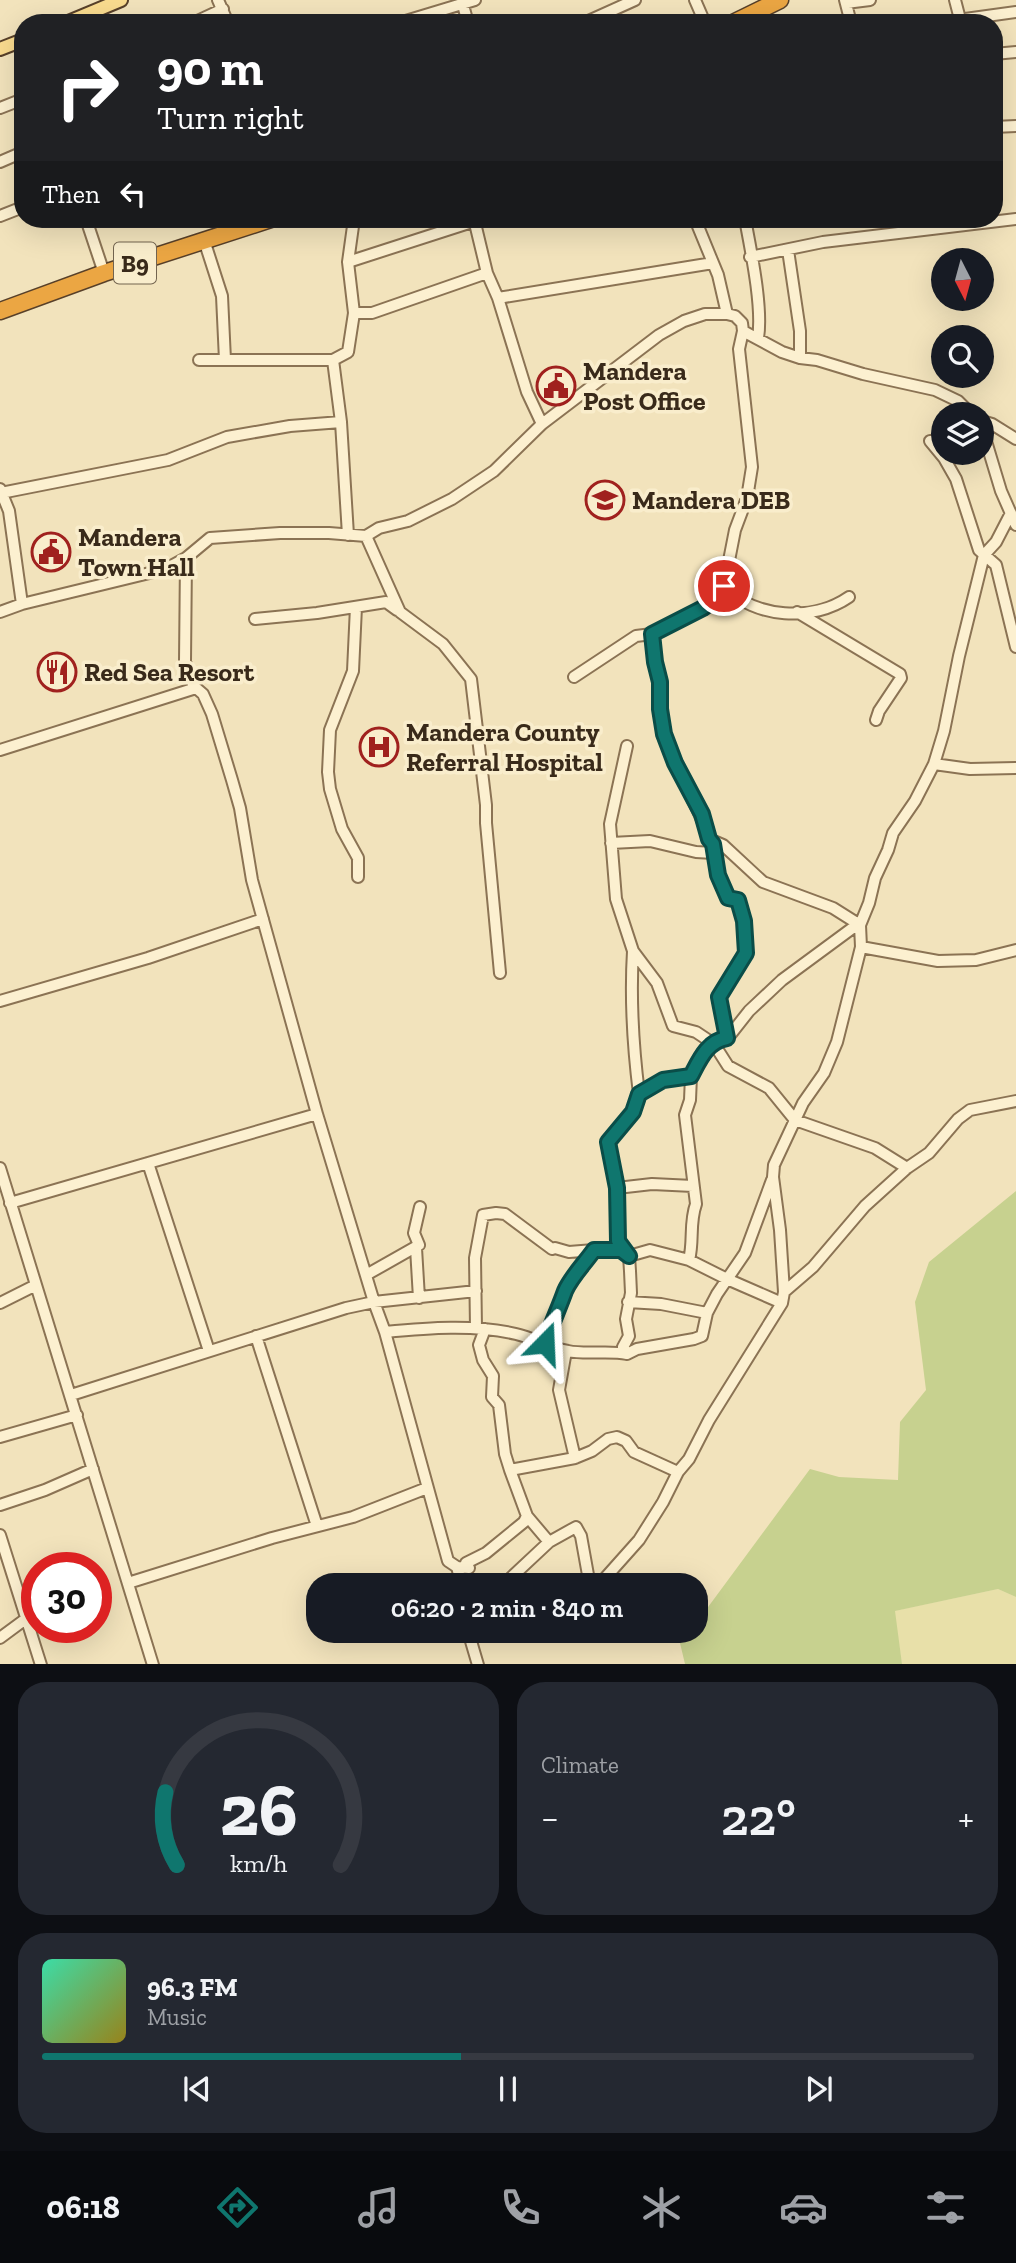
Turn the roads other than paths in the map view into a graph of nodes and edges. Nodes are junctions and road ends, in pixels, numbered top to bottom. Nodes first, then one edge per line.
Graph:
1 (121, 0) edge
2 (475, 0) edge
3 (635, 0) edge
4 (780, 0) edge
5 (870, 0) edge
6 (846, 2) edge
7 (463, 5) junction
8 (615, 10) junction
9 (88, 14) edge
10 (431, 14) edge
11 (466, 14) edge
12 (605, 14) edge
13 (617, 14) edge
14 (751, 14) edge
15 (89, 228) edge
16 (242, 228) edge
17 (353, 228) edge
18 (450, 228) edge
19 (476, 228) edge
20 (699, 228) edge
21 (746, 228) edge
22 (940, 228) edge
23 (204, 240) junction
24 (788, 250) junction
25 (750, 257) junction
26 (348, 262) junction
27 (713, 263) junction
28 (104, 273) junction
29 (487, 273) junction
30 (498, 298) junction
31 (0, 311) edge
32 (354, 313) junction
33 (727, 314) junction
34 (743, 331) junction
35 (758, 338) junction
36 (800, 358) junction
37 (198, 360) dead end
38 (225, 360) junction
39 (332, 360) junction
40 (959, 402) edge
41 (341, 422) junction
42 (542, 424) junction
43 (994, 425) edge
44 (1016, 439) edge
45 (930, 441) dead end
46 (993, 465) edge
47 (1, 491) edge
48 (1011, 513) junction
49 (1016, 525) edge
50 (348, 535) junction
51 (366, 536) junction
52 (984, 555) junction
53 (186, 558) junction
54 (724, 586) junction
55 (849, 597) dead end
56 (22, 604) junction
57 (356, 607) junction
58 (0, 612) edge
59 (400, 612) junction
60 (797, 612) junction
61 (255, 619) dead end
62 (652, 634) junction
63 (1016, 647) edge
64 (574, 677) dead end
65 (196, 688) junction
66 (876, 720) dead end
67 (628, 746) dead end
68 (0, 750) edge
69 (934, 764) junction
70 (1016, 768) edge
71 (709, 839) junction
72 (611, 843) junction
73 (714, 853) junction
74 (358, 877) dead end
75 (263, 919) junction
76 (859, 924) junction
77 (861, 947) junction
78 (1016, 950) edge
79 (633, 951) junction
80 (500, 974) dead end
81 (0, 1001) edge
82 (727, 1038) junction
83 (714, 1044) junction
84 (691, 1076) junction
85 (639, 1094) junction
86 (1016, 1101) edge
87 (317, 1114) junction
88 (795, 1120) junction
89 (148, 1163) junction
90 (0, 1168) edge
91 (907, 1168) junction
92 (773, 1177) junction
93 (694, 1185) junction
94 (617, 1188) junction
95 (10, 1203) junction
96 (421, 1207) dead end
97 (416, 1248) junction
98 (594, 1250) junction
99 (629, 1256) junction
100 (688, 1260) junction
101 (366, 1275) junction
102 (727, 1279) junction
103 (36, 1285) junction
104 (476, 1291) junction
105 (783, 1297) junction
106 (419, 1298) junction
107 (628, 1301) junction
108 (374, 1302) junction
109 (0, 1303) edge
110 (707, 1313) junction
111 (480, 1328) junction
112 (385, 1332) junction
113 (256, 1336) junction
114 (545, 1343) junction
115 (209, 1351) junction
116 (566, 1351) junction
117 (627, 1354) junction
118 (71, 1395) junction
119 (77, 1415) junction
120 (0, 1437) edge
121 (575, 1458) junction
122 (93, 1469) junction
123 (510, 1470) junction
124 (678, 1472) junction
125 (427, 1488) junction
126 (0, 1505) edge
127 (527, 1516) junction
128 (317, 1527) junction
129 (1, 1539) edge
130 (549, 1542) junction
131 (457, 1567) junction
132 (459, 1573) edge
133 (516, 1573) edge
134 (588, 1573) edge
135 (610, 1573) edge
136 (128, 1583) junction
137 (21, 1600) edge
138 (21, 1622) edge
139 (0, 1638) edge
140 (35, 1643) edge
141 (472, 1643) edge
142 (41, 1664) edge
143 (153, 1664) edge
144 (478, 1664) edge

1 - 9 main road
2 - 7 street
3 - 8 street
4 - 14 highway
5 - 6 street
7 - 10 street
7 - 11 street
8 - 12 street
8 - 13 street
15 - 28 street
16 - 23 highway, B9
17 - 26 street
18 - 26 street
19 - 29 street
20 - 27 street
21 - 25 street
22 - 24 street
23 - 28 highway, B9
23 - 38 street
24 - 25 street
24 - 36 street
25 - 35 street
26 - 32 street
27 - 30 street
27 - 33 street
28 - 31 highway, B9
29 - 30 street
29 - 32 street
30 - 42 street
32 - 39 street
33 - 34 street
33 - 42 street
34 - 35 street
34 - 54 street
35 - 36 street
36 - 40 street
37 - 38 street
38 - 39 street
39 - 41 street
41 - 47 street
41 - 50 street
42 - 51 street
43 - 44 street
45 - 52 street
46 - 48 street
47 - 56 street
48 - 49 street
48 - 52 street
50 - 51 street
50 - 53 street
51 - 59 street
52 - 63 street
52 - 69 street
53 - 56 street
53 - 65 street
54 - 60 street
54 - 62 street
55 - 60 street
56 - 58 street
57 - 59 street
57 - 61 street
57 - 74 street
59 - 80 street
60 - 66 street
62 - 64 street
62 - 71 street
65 - 68 street
65 - 75 street
67 - 72 street
69 - 70 street
69 - 76 street
71 - 73 street
71 - 76 street
72 - 73 street
72 - 79 street
73 - 82 street
75 - 81 street
75 - 87 street
76 - 77 street
76 - 82 street
77 - 78 street
77 - 88 street
79 - 83 street
79 - 85 street
82 - 83 street
83 - 84 street
83 - 88 street
84 - 85 street
84 - 93 street
85 - 94 street
86 - 91 street
87 - 89 street
87 - 101 street
88 - 91 street
88 - 92 street
89 - 95 street
89 - 115 street
90 - 95 street
91 - 105 street
92 - 102 street
92 - 105 street
93 - 94 street
93 - 100 street
94 - 99 street
95 - 103 street
96 - 97 street
97 - 101 street
97 - 106 street
98 - 99 street
98 - 104 street
98 - 114 street
99 - 100 street
99 - 107 street
100 - 102 street
101 - 108 street
102 - 105 street
102 - 110 street
103 - 109 street
103 - 118 street
104 - 106 street
104 - 111 street
105 - 124 street
106 - 108 street
107 - 110 street
107 - 117 street
108 - 112 street
108 - 113 street
110 - 117 street
111 - 112 street
111 - 114 street
111 - 123 street
112 - 125 street
113 - 115 street
113 - 128 street
114 - 116 street
115 - 118 street
116 - 117 street
116 - 121 street
118 - 119 street
119 - 120 street
119 - 122 street
121 - 123 street
121 - 124 street
122 - 126 street
122 - 136 street
123 - 127 street
124 - 135 street
125 - 128 street
125 - 131 street
127 - 130 street
127 - 131 street
128 - 136 street
129 - 137 street
130 - 133 street
130 - 134 street
131 - 132 street
136 - 143 street
138 - 139 street
140 - 142 street
141 - 144 street

